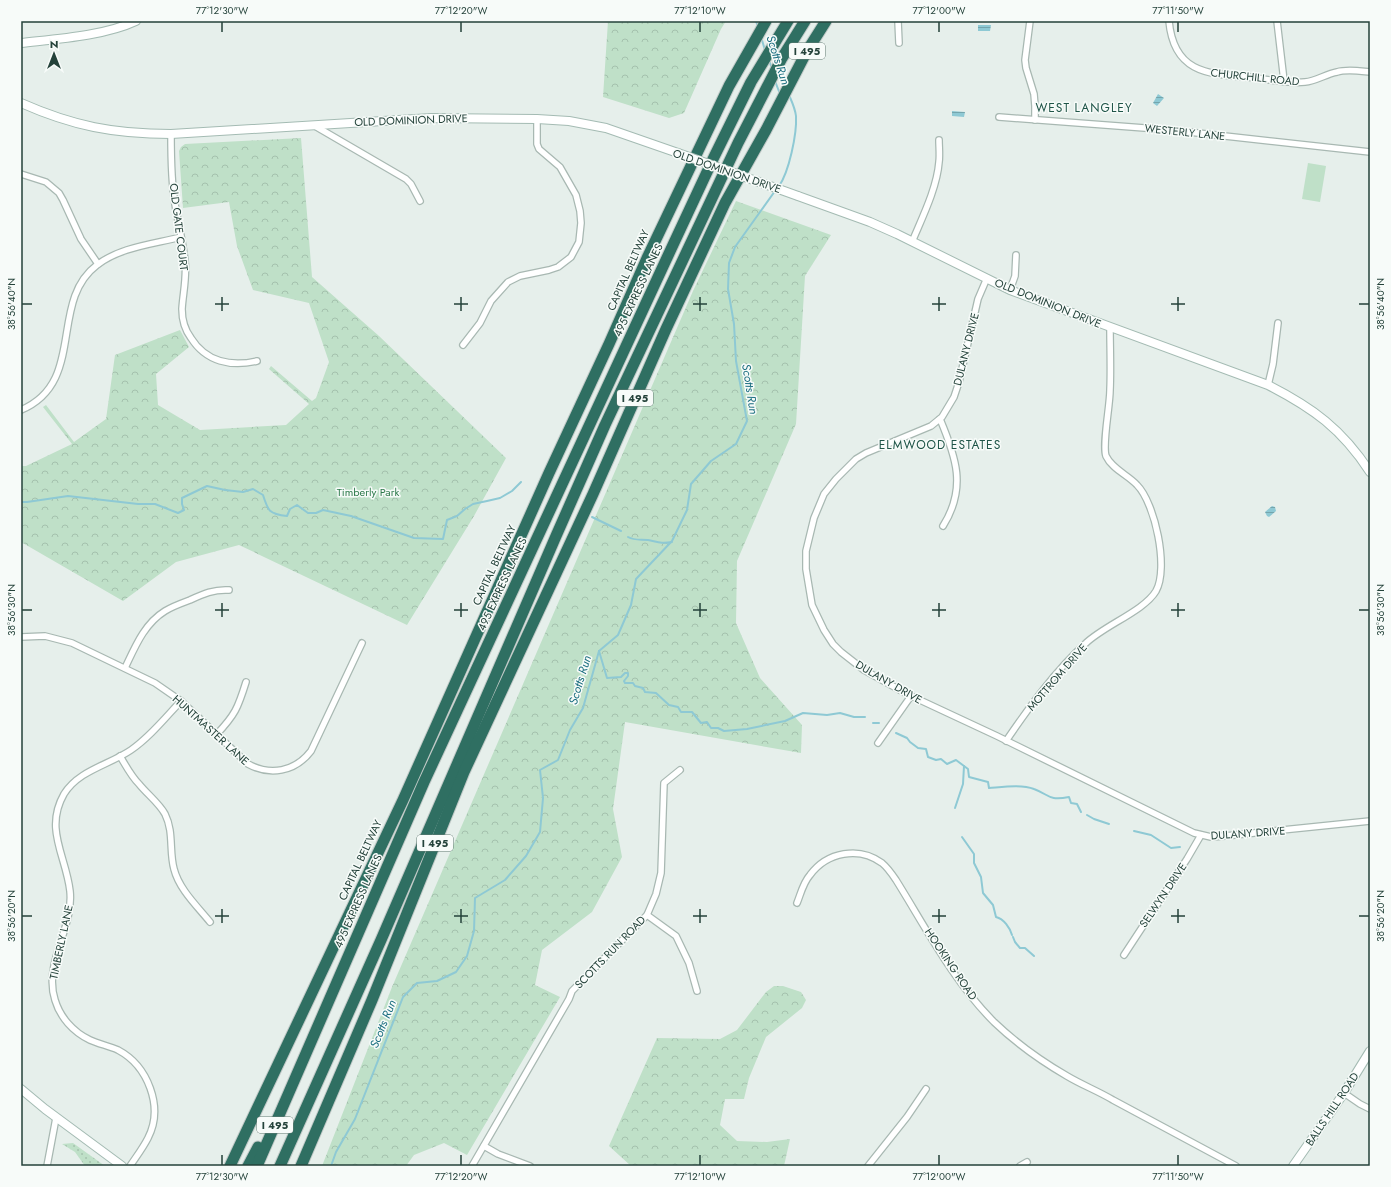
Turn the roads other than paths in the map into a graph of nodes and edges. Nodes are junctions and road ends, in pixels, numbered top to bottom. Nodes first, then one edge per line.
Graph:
1 (136, 21) edge
2 (766, 21) edge
3 (788, 21) edge
4 (805, 21) edge
5 (826, 21) edge
6 (898, 21) edge
7 (1030, 21) edge
8 (1169, 21) edge
9 (1277, 21) edge
10 (21, 43) edge
11 (899, 43) dead end
12 (1370, 72) edge
13 (1284, 81) junction
14 (21, 103) edge
15 (999, 117) dead end
16 (537, 120) junction
17 (1035, 120) junction
18 (313, 125) junction
19 (171, 134) junction
20 (939, 140) dead end
21 (1370, 152) edge
22 (21, 174) edge
23 (420, 201) dead end
24 (181, 237) junction
25 (912, 242) junction
26 (1016, 255) dead end
27 (98, 264) junction
28 (986, 278) junction
29 (1010, 290) junction
30 (1278, 323) dead end
31 (1110, 327) junction
32 (463, 345) dead end
33 (257, 361) dead end
34 (1268, 385) junction
35 (21, 410) edge
36 (940, 419) junction
37 (1370, 472) edge
38 (943, 526) dead end
39 (229, 590) dead end
40 (21, 637) edge
41 (362, 643) dead end
42 (125, 668) junction
43 (246, 682) dead end
44 (911, 696) junction
45 (180, 701) junction
46 (216, 735) junction
47 (1006, 741) junction
48 (878, 743) dead end
49 (120, 756) junction
50 (680, 770) dead end
51 (1370, 821) edge
52 (1201, 836) junction
53 (797, 903) dead end
54 (647, 915) junction
55 (210, 922) dead end
56 (1124, 955) dead end
57 (697, 991) dead end
58 (1370, 1051) edge
59 (293, 1083) junction
60 (926, 1089) dead end
61 (21, 1090) edge
62 (1344, 1093) junction
63 (331, 1095) junction
64 (1370, 1109) edge
65 (56, 1118) junction
66 (484, 1146) junction
67 (1027, 1162) dead end
68 (47, 1166) edge
69 (122, 1166) edge
70 (130, 1166) edge
71 (230, 1166) edge
72 (248, 1166) edge
73 (257, 1166) edge
74 (280, 1166) edge
75 (301, 1166) edge
76 (306, 1166) edge
77 (472, 1166) edge
78 (530, 1166) edge
79 (868, 1166) edge
80 (1020, 1166) edge
81 (1236, 1166) edge
82 (1293, 1166) edge

1 - 10 main road
2 - 71 highway, CAPITAL BELTWAY / I 495
3 - 59 highway, 495 EXPRESS LANES / I 495
4 - 74 highway, I 495
5 - 63 highway, I 495
6 - 11 street
7 - 17 street
8 - 13 street, CHURCHILL ROAD
9 - 13 street
12 - 13 street, CHURCHILL ROAD
14 - 19 main road, OLD DOMINION DRIVE
15 - 17 street, WESTERLY LANE
16 - 18 main road, OLD DOMINION DRIVE
16 - 25 main road, OLD DOMINION DRIVE, bridge
16 - 32 street
17 - 21 street, WESTERLY LANE
18 - 19 main road, OLD DOMINION DRIVE
18 - 23 street
19 - 24 street, OLD GATE COURT
20 - 25 street
22 - 27 street
24 - 27 street
24 - 33 street, OLD GATE COURT
25 - 28 main road, OLD DOMINION DRIVE
26 - 29 street
27 - 35 street
28 - 29 main road, OLD DOMINION DRIVE
28 - 36 street, DULANY DRIVE
29 - 31 main road, OLD DOMINION DRIVE
30 - 34 street
31 - 34 main road, OLD DOMINION DRIVE
31 - 47 street, MOTTROM DRIVE
34 - 37 main road, OLD DOMINION DRIVE
36 - 38 street
36 - 44 street, DULANY DRIVE
39 - 42 street
40 - 42 street, HUNTMASTER LANE
41 - 46 street, HUNTMASTER LANE
42 - 45 street, HUNTMASTER LANE
43 - 46 street
44 - 47 street, DULANY DRIVE
44 - 48 street
45 - 46 street, HUNTMASTER LANE
45 - 49 street, TIMBERLY LANE
47 - 52 street, DULANY DRIVE
49 - 55 street
49 - 70 street, TIMBERLY LANE
50 - 54 street, SCOTTS RUN ROAD
51 - 52 street, DULANY DRIVE
52 - 56 street, SELWYN DRIVE
53 - 81 street, HOOKING ROAD
54 - 57 street
54 - 66 street, SCOTTS RUN ROAD
58 - 62 main road, BALLS HILL ROAD
59 - 72 highway
59 - 73 highway, 495 EXPRESS LANES / I 495
60 - 79 street
61 - 65 main road
62 - 64 street
62 - 82 main road, BALLS HILL ROAD
63 - 75 highway, I 495
63 - 76 highway
65 - 68 street
65 - 69 main road
66 - 77 street, SCOTTS RUN ROAD
66 - 78 street
67 - 80 street

